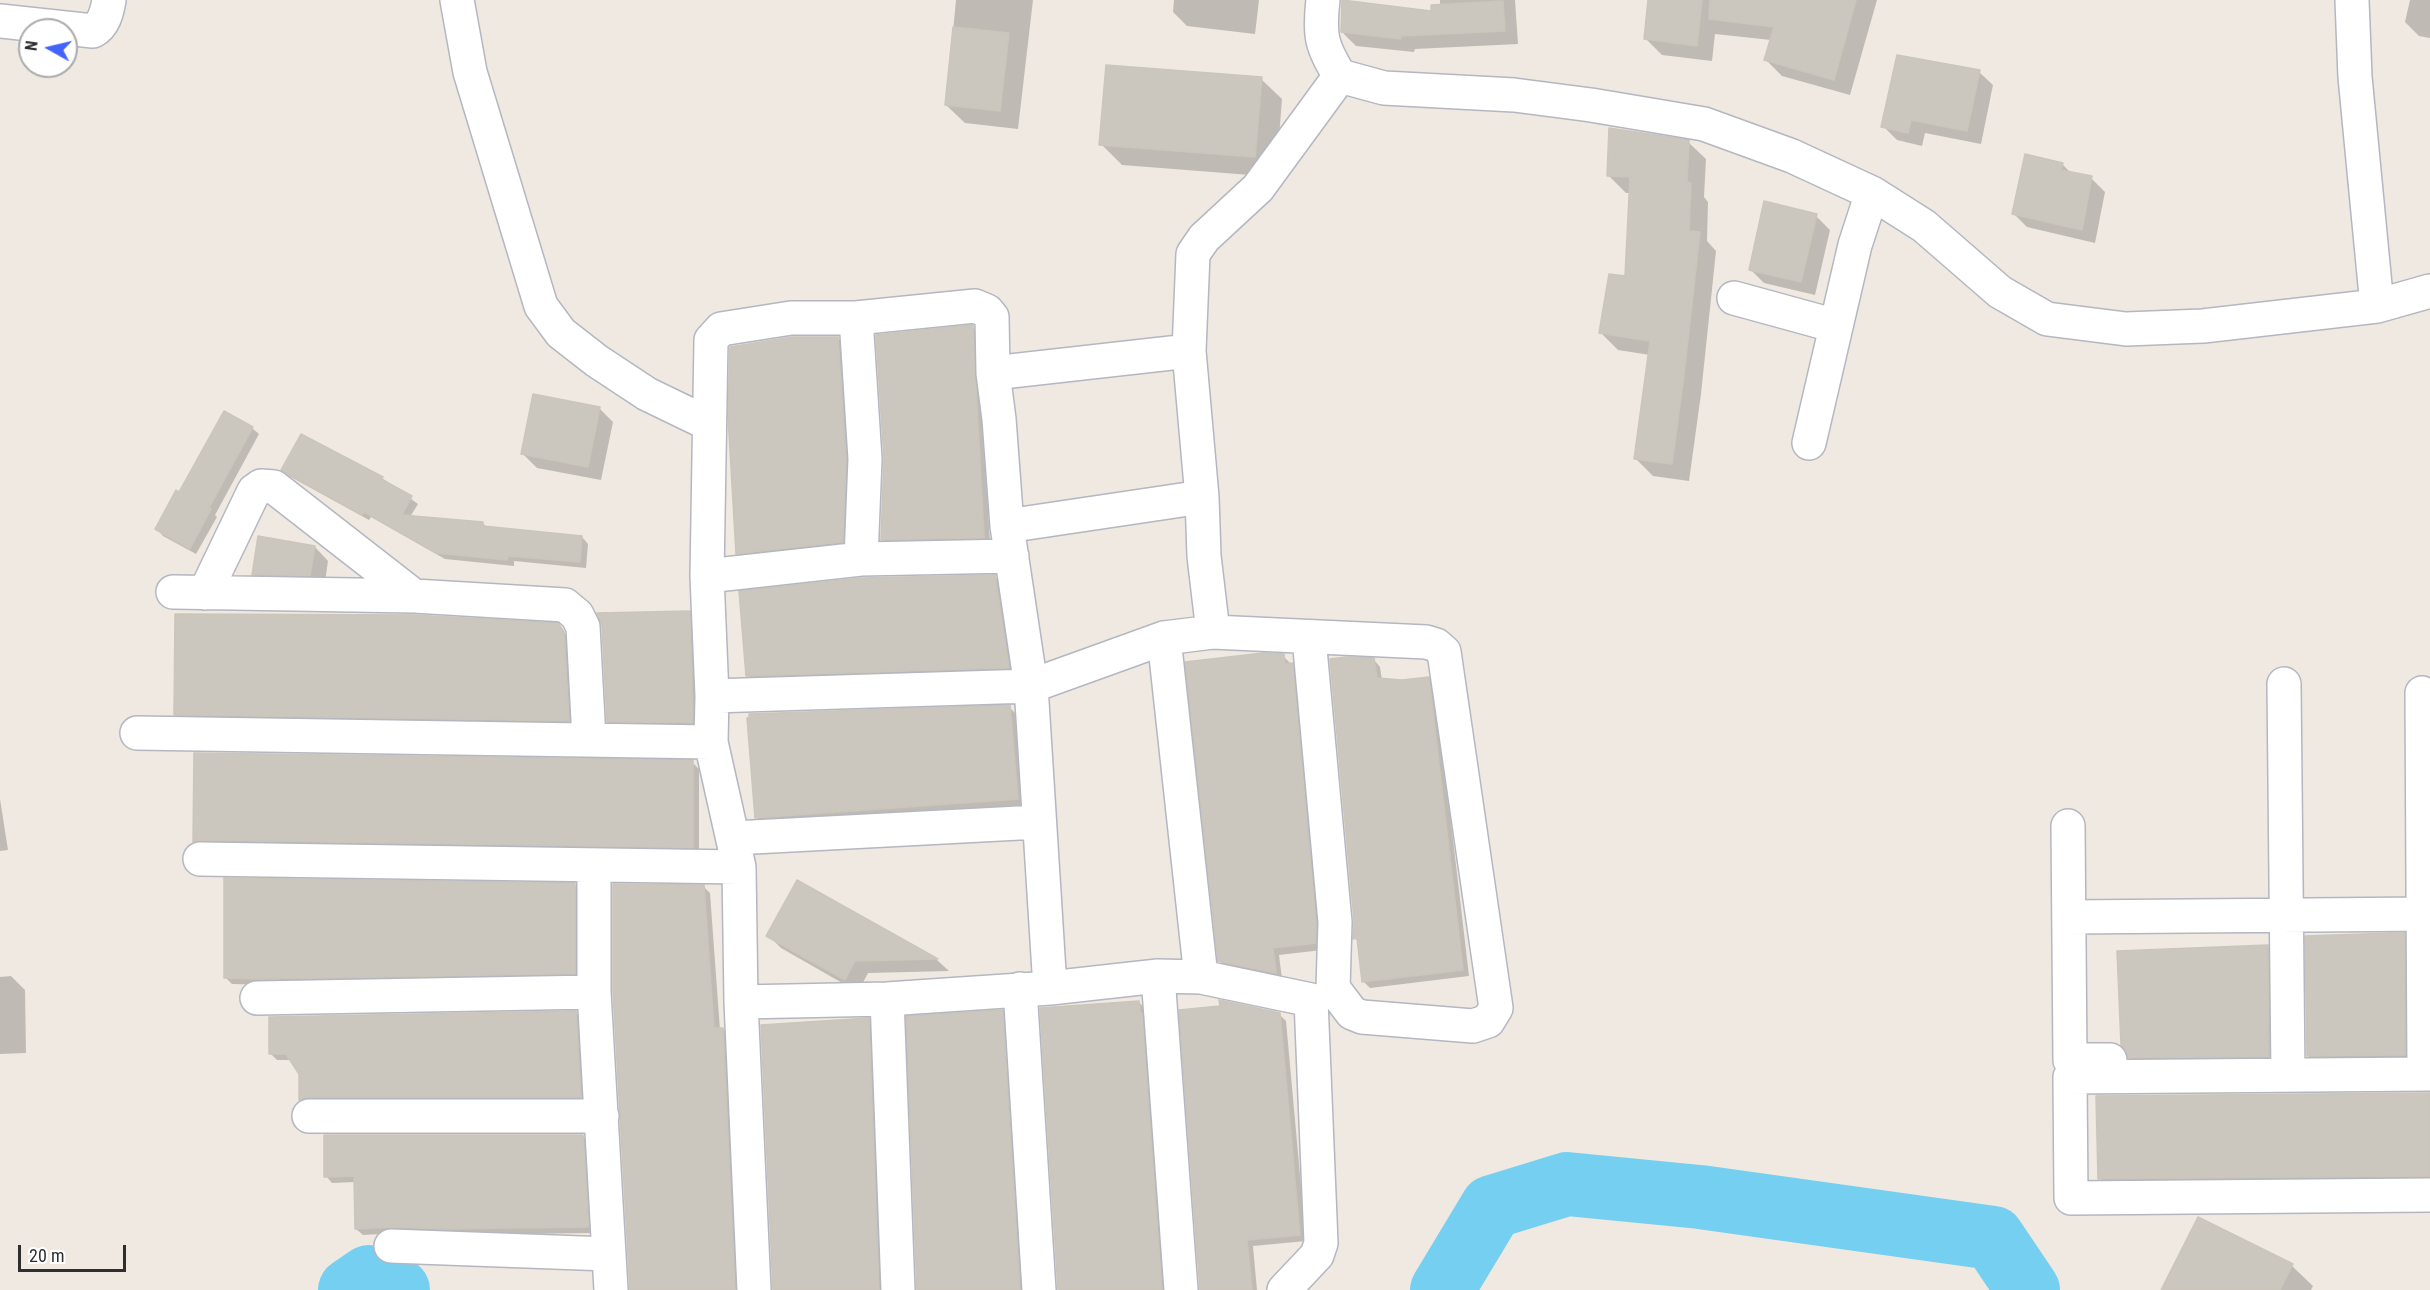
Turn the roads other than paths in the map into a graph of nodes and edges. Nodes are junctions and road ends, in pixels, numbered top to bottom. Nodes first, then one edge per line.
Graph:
1 (109, 0) edge
2 (457, 0) edge
3 (1323, 0) edge
4 (2352, 0) edge
5 (0, 21) edge
6 (1340, 76) junction
7 (1872, 193) junction
8 (2430, 291) edge
9 (1734, 298) dead end
10 (2377, 306) junction
11 (856, 318) junction
12 (1836, 326) junction
13 (1189, 351) junction
14 (993, 373) junction
15 (709, 424) junction
16 (1809, 443) dead end
17 (1202, 497) junction
18 (1010, 541) junction
19 (861, 559) junction
20 (707, 576) junction
21 (414, 597) junction
22 (1213, 632) junction
23 (1164, 638) junction
24 (1309, 638) junction
25 (2284, 684) dead end
26 (1030, 686) junction
27 (2422, 693) dead end
28 (712, 696) junction
29 (137, 733) dead end
30 (589, 739) junction
31 (711, 742) junction
32 (1038, 822) junction
33 (2068, 826) dead end
34 (736, 853) junction
35 (200, 859) dead end
36 (594, 867) junction
37 (2426, 914) edge
38 (2286, 915) junction
39 (2069, 916) junction
40 (1158, 976) junction
41 (1202, 977) junction
42 (1035, 988) junction
43 (594, 992) junction
44 (1322, 994) junction
45 (257, 998) dead end
46 (887, 999) junction
47 (741, 1002) junction
48 (2427, 1065) edge
49 (2288, 1066) junction
50 (309, 1116) dead end
51 (602, 1116) junction
52 (2430, 1195) edge
53 (391, 1246) dead end
54 (608, 1254) junction
55 (611, 1290) edge
56 (754, 1290) edge
57 (898, 1290) edge
58 (1039, 1290) edge
59 (1181, 1290) edge
60 (1284, 1290) edge

1 - 5 street
2 - 15 street
3 - 6 street
4 - 10 street
6 - 7 street
6 - 13 street
7 - 10 street
7 - 12 street
8 - 10 street
9 - 12 street
11 - 14 street
11 - 15 street
11 - 19 street
12 - 16 street
13 - 14 street
13 - 17 street
14 - 18 street
15 - 20 street
17 - 18 street
17 - 22 street
18 - 19 street
18 - 26 street
19 - 20 street
20 - 28 street
21 - 21 street
21 - 30 street
22 - 23 street
22 - 24 street
23 - 26 street
23 - 41 street
24 - 44 street
24 - 44 street
25 - 38 street
26 - 28 street
26 - 32 street
27 - 37 street
28 - 31 street
29 - 30 street
30 - 31 street
31 - 34 street
32 - 34 street
32 - 42 street
33 - 39 street
34 - 36 street
34 - 47 street
35 - 36 street
36 - 43 street
37 - 38 street
37 - 48 street
38 - 39 street
38 - 49 street
39 - 49 street
40 - 41 street
40 - 42 street
40 - 59 street
41 - 44 street
42 - 46 street
42 - 58 street
43 - 45 street
43 - 51 street
44 - 60 street
46 - 47 street
46 - 57 street
47 - 56 street
48 - 49 street
49 - 52 street
50 - 51 street
51 - 54 street
53 - 54 street
54 - 55 street

